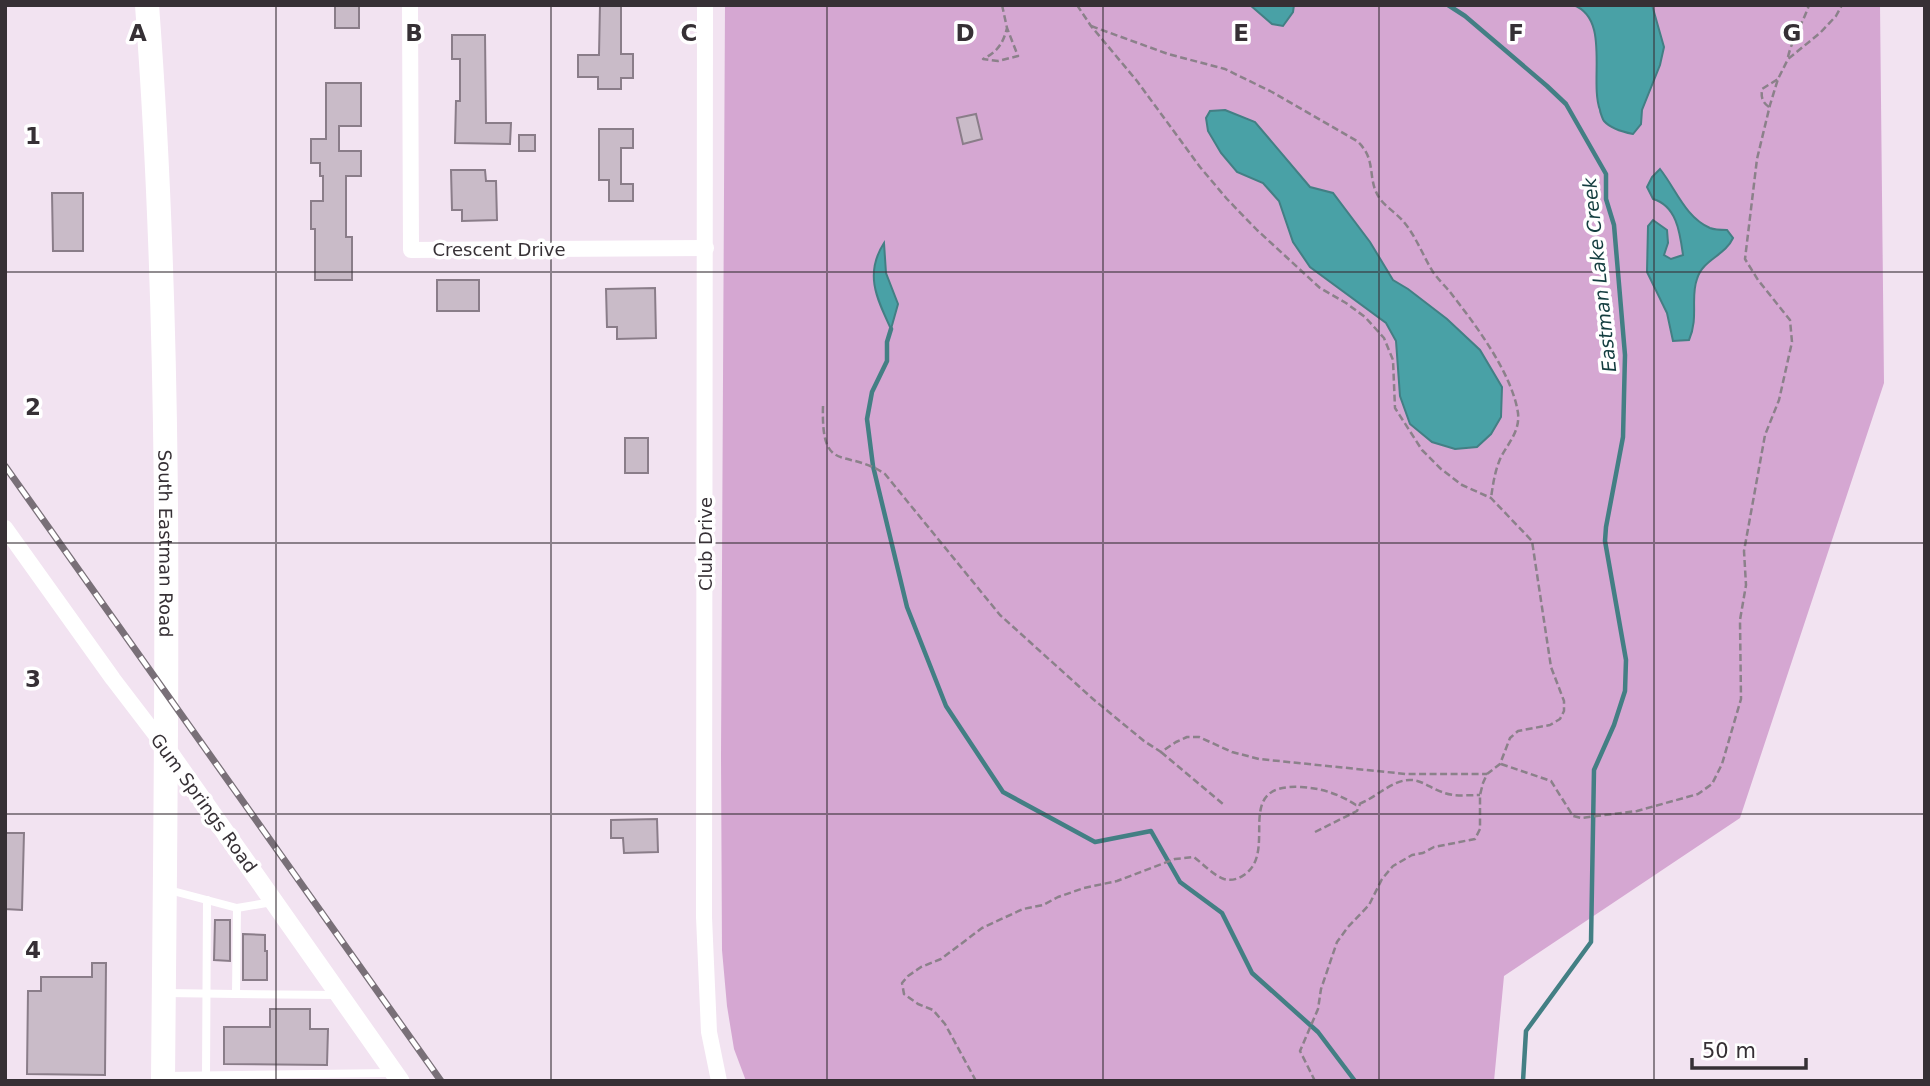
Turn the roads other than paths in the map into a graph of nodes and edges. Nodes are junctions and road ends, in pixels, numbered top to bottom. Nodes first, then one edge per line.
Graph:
1 (147, 5) edge
2 (410, 5) edge
3 (705, 5) edge
4 (706, 248) junction
5 (5, 528) edge
6 (165, 747) junction
7 (164, 888) junction
8 (208, 900) junction
9 (274, 902) junction
10 (237, 908) junction
11 (164, 992) junction
12 (208, 994) junction
13 (236, 994) junction
14 (339, 995) junction
15 (206, 1076) junction
16 (397, 1077) edge
17 (163, 1079) edge
18 (719, 1081) edge

1 - 6 main road, South Eastman Road
2 - 4 street, Crescent Drive
3 - 4 street, Club Drive
4 - 18 street, Club Drive
5 - 6 street, Gum Springs Road
6 - 7 main road, South Eastman Road
6 - 9 street, Gum Springs Road
7 - 8 lane
7 - 11 main road, South Eastman Road
8 - 10 lane
8 - 12 lane
9 - 10 lane
9 - 14 street, Gum Springs Road
10 - 13 lane
11 - 12 lane
11 - 17 main road, South Eastman Road
12 - 13 lane
12 - 15 lane
13 - 14 lane
14 - 16 street, Gum Springs Road
15 - 16 lane
15 - 17 lane

